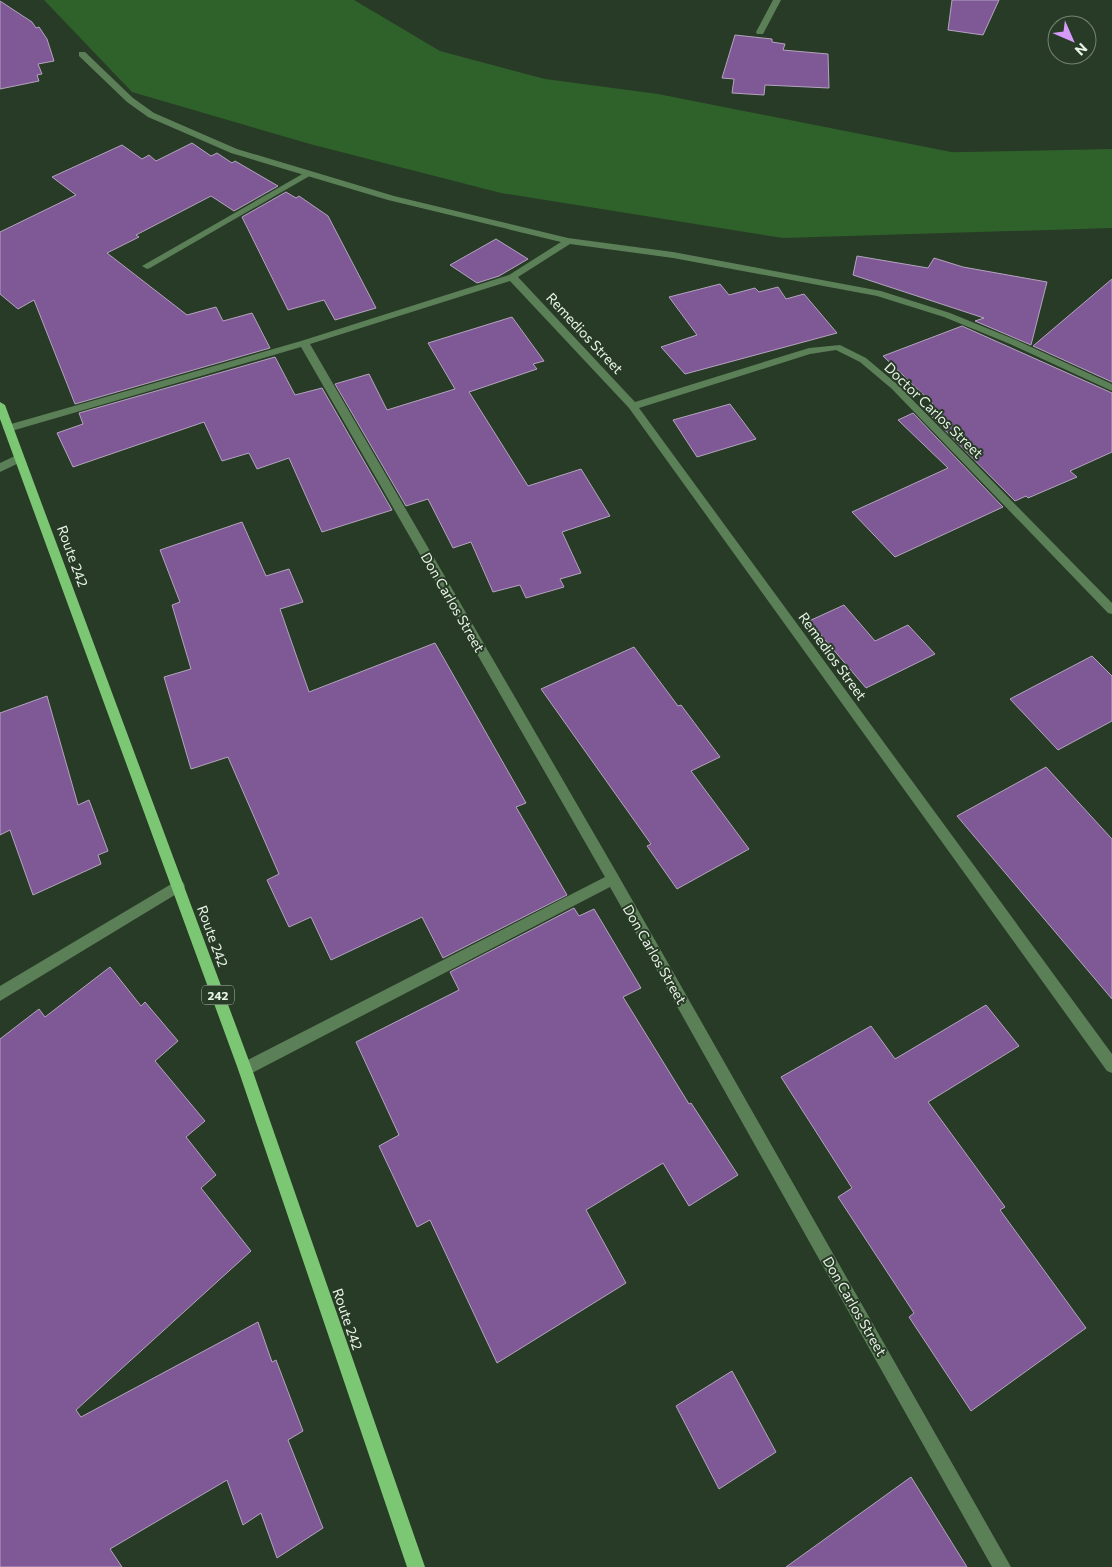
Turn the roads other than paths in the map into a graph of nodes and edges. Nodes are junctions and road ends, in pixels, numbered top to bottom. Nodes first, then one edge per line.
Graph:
1 (777, 0) edge
2 (760, 32) dead end
3 (82, 54) dead end
4 (309, 174) junction
5 (568, 241) junction
6 (147, 266) dead end
7 (512, 277) junction
8 (304, 343) junction
9 (1112, 388) edge
10 (0, 405) edge
11 (633, 406) junction
12 (8, 428) junction
13 (19, 458) junction
14 (0, 468) edge
15 (1112, 610) edge
16 (613, 879) junction
17 (178, 886) junction
18 (0, 994) edge
19 (1112, 1066) edge
20 (245, 1069) junction
21 (416, 1567) edge
22 (1002, 1567) edge

1 - 2 street
3 - 4 street
4 - 5 street
4 - 6 street
5 - 7 street
5 - 9 street
7 - 8 street
7 - 11 street, Remedios Street
8 - 12 street
8 - 16 street, Don Carlos Street
10 - 12 main road, Route 242 / 242
11 - 15 street, Doctor Carlos Street
11 - 19 street, Remedios Street
12 - 13 main road, Route 242 / 242
13 - 14 street
13 - 17 main road, Route 242 / 242
16 - 20 street
16 - 22 street, Don Carlos Street
17 - 18 street
17 - 20 main road, Route 242 / 242
20 - 21 main road, Route 242 / 242

